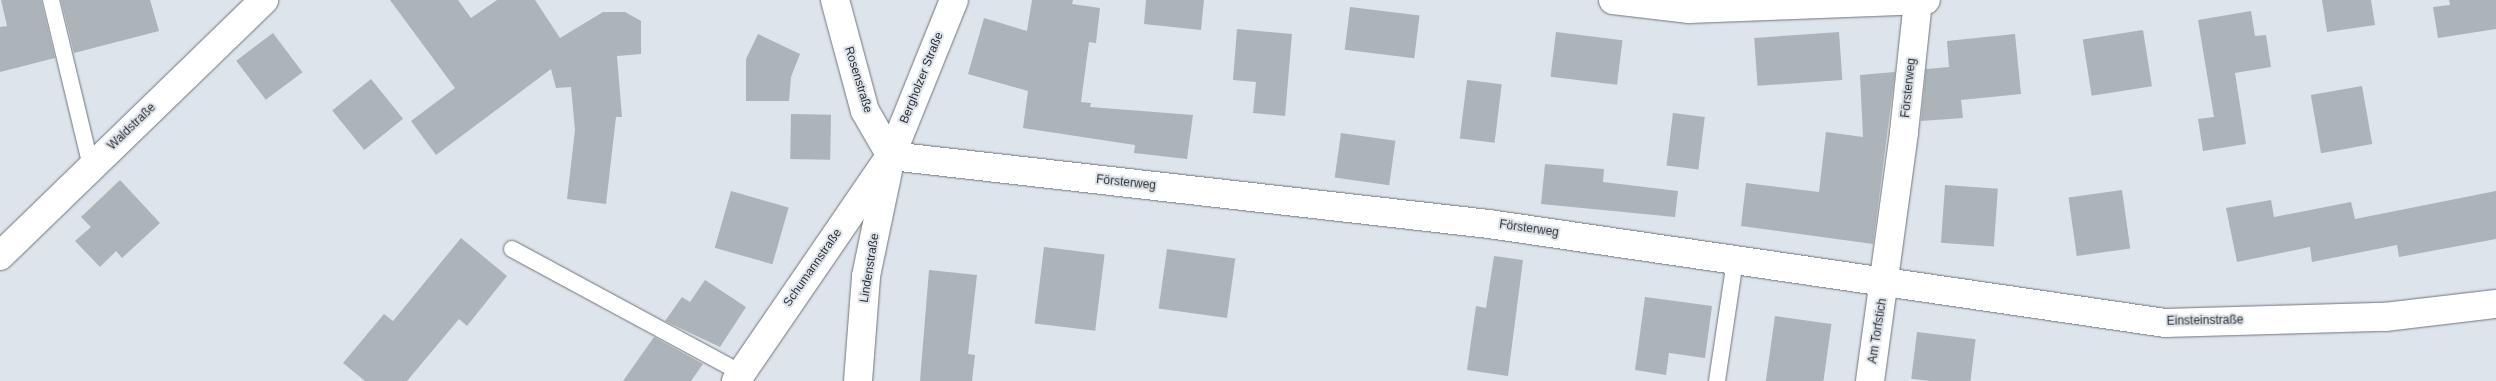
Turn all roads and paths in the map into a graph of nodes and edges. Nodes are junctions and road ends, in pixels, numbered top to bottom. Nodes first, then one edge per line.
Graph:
1 (50, 0) edge
2 (264, 0) edge
3 (835, 0) edge
4 (954, 0) edge
5 (1613, 0) edge
6 (1876, 0) edge
7 (1922, 1) edge
8 (891, 156) junction
9 (91, 167) junction
10 (512, 249) dead end
11 (0, 256) edge
12 (1735, 260) junction
13 (1885, 281) junction
14 (2496, 304) edge
15 (739, 377) edge
16 (858, 381) edge
17 (1717, 381) edge
18 (1870, 381) edge

1 - 9 lane
2 - 9 street, Waldstraße
3 - 8 street, Rosenstraße
4 - 8 street, Bergholzer Straße
5 - 6 street
6 - 7 street
7 - 13 street, Försterweg
8 - 12 street, Försterweg
8 - 15 street, Schumannstraße
8 - 16 street, Lindenstraße
9 - 11 street, Waldstraße
10 - 15 lane
12 - 13 street, Försterweg
12 - 17 lane
13 - 14 street, Einsteinstraße
13 - 18 street, Am Torfstich

